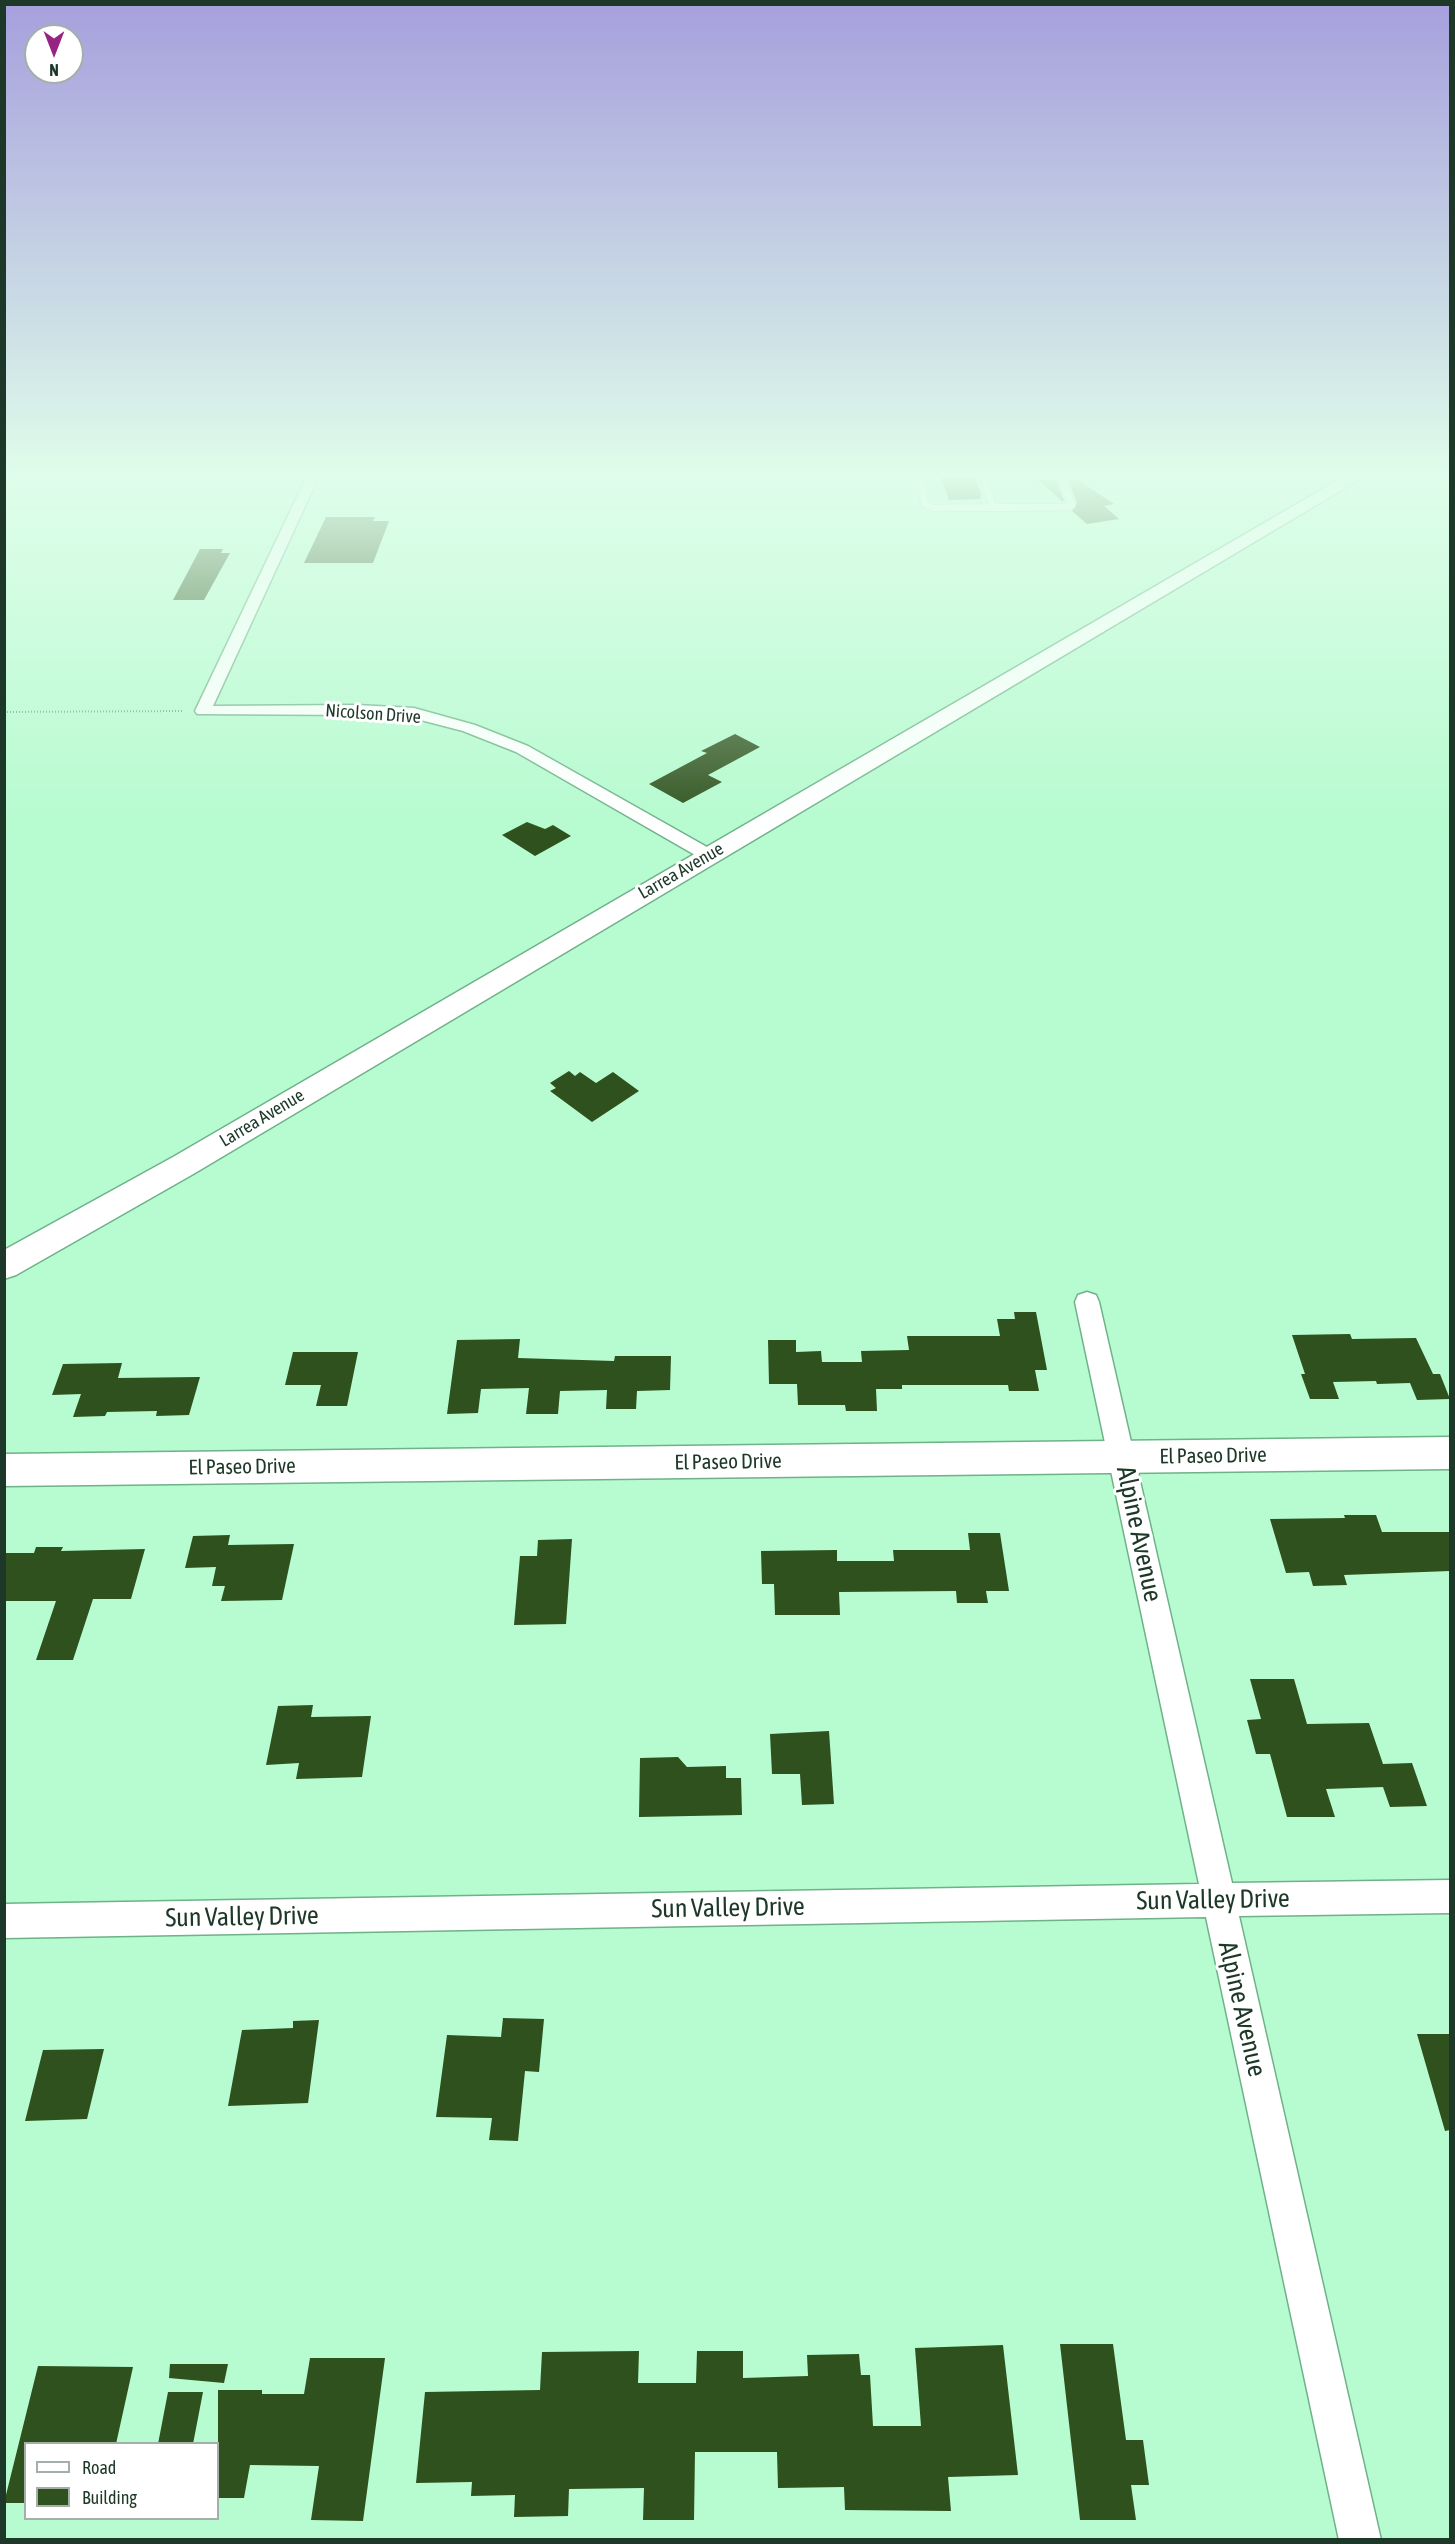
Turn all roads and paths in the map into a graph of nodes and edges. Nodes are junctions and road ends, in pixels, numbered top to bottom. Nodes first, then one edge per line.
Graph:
1 (257, 595) edge
2 (1154, 595) edge
3 (203, 711) junction
4 (4, 712) edge
5 (708, 855) junction
6 (4, 1266) edge
7 (1087, 1302) dead end
8 (1450, 1453) edge
9 (1123, 1457) junction
10 (4, 1470) edge
11 (1450, 1896) edge
12 (1218, 1900) junction
13 (4, 1921) edge
14 (1360, 2540) edge

1 - 3 street
2 - 5 main road, Larrea Avenue
3 - 4 path
3 - 5 street, Nicolson Drive
5 - 6 main road, Larrea Avenue
7 - 9 street, Alpine Avenue
8 - 9 main road, El Paseo Drive
9 - 10 main road, El Paseo Drive
9 - 12 street, Alpine Avenue
11 - 12 street, Sun Valley Drive
12 - 13 street, Sun Valley Drive
12 - 14 street, Alpine Avenue

